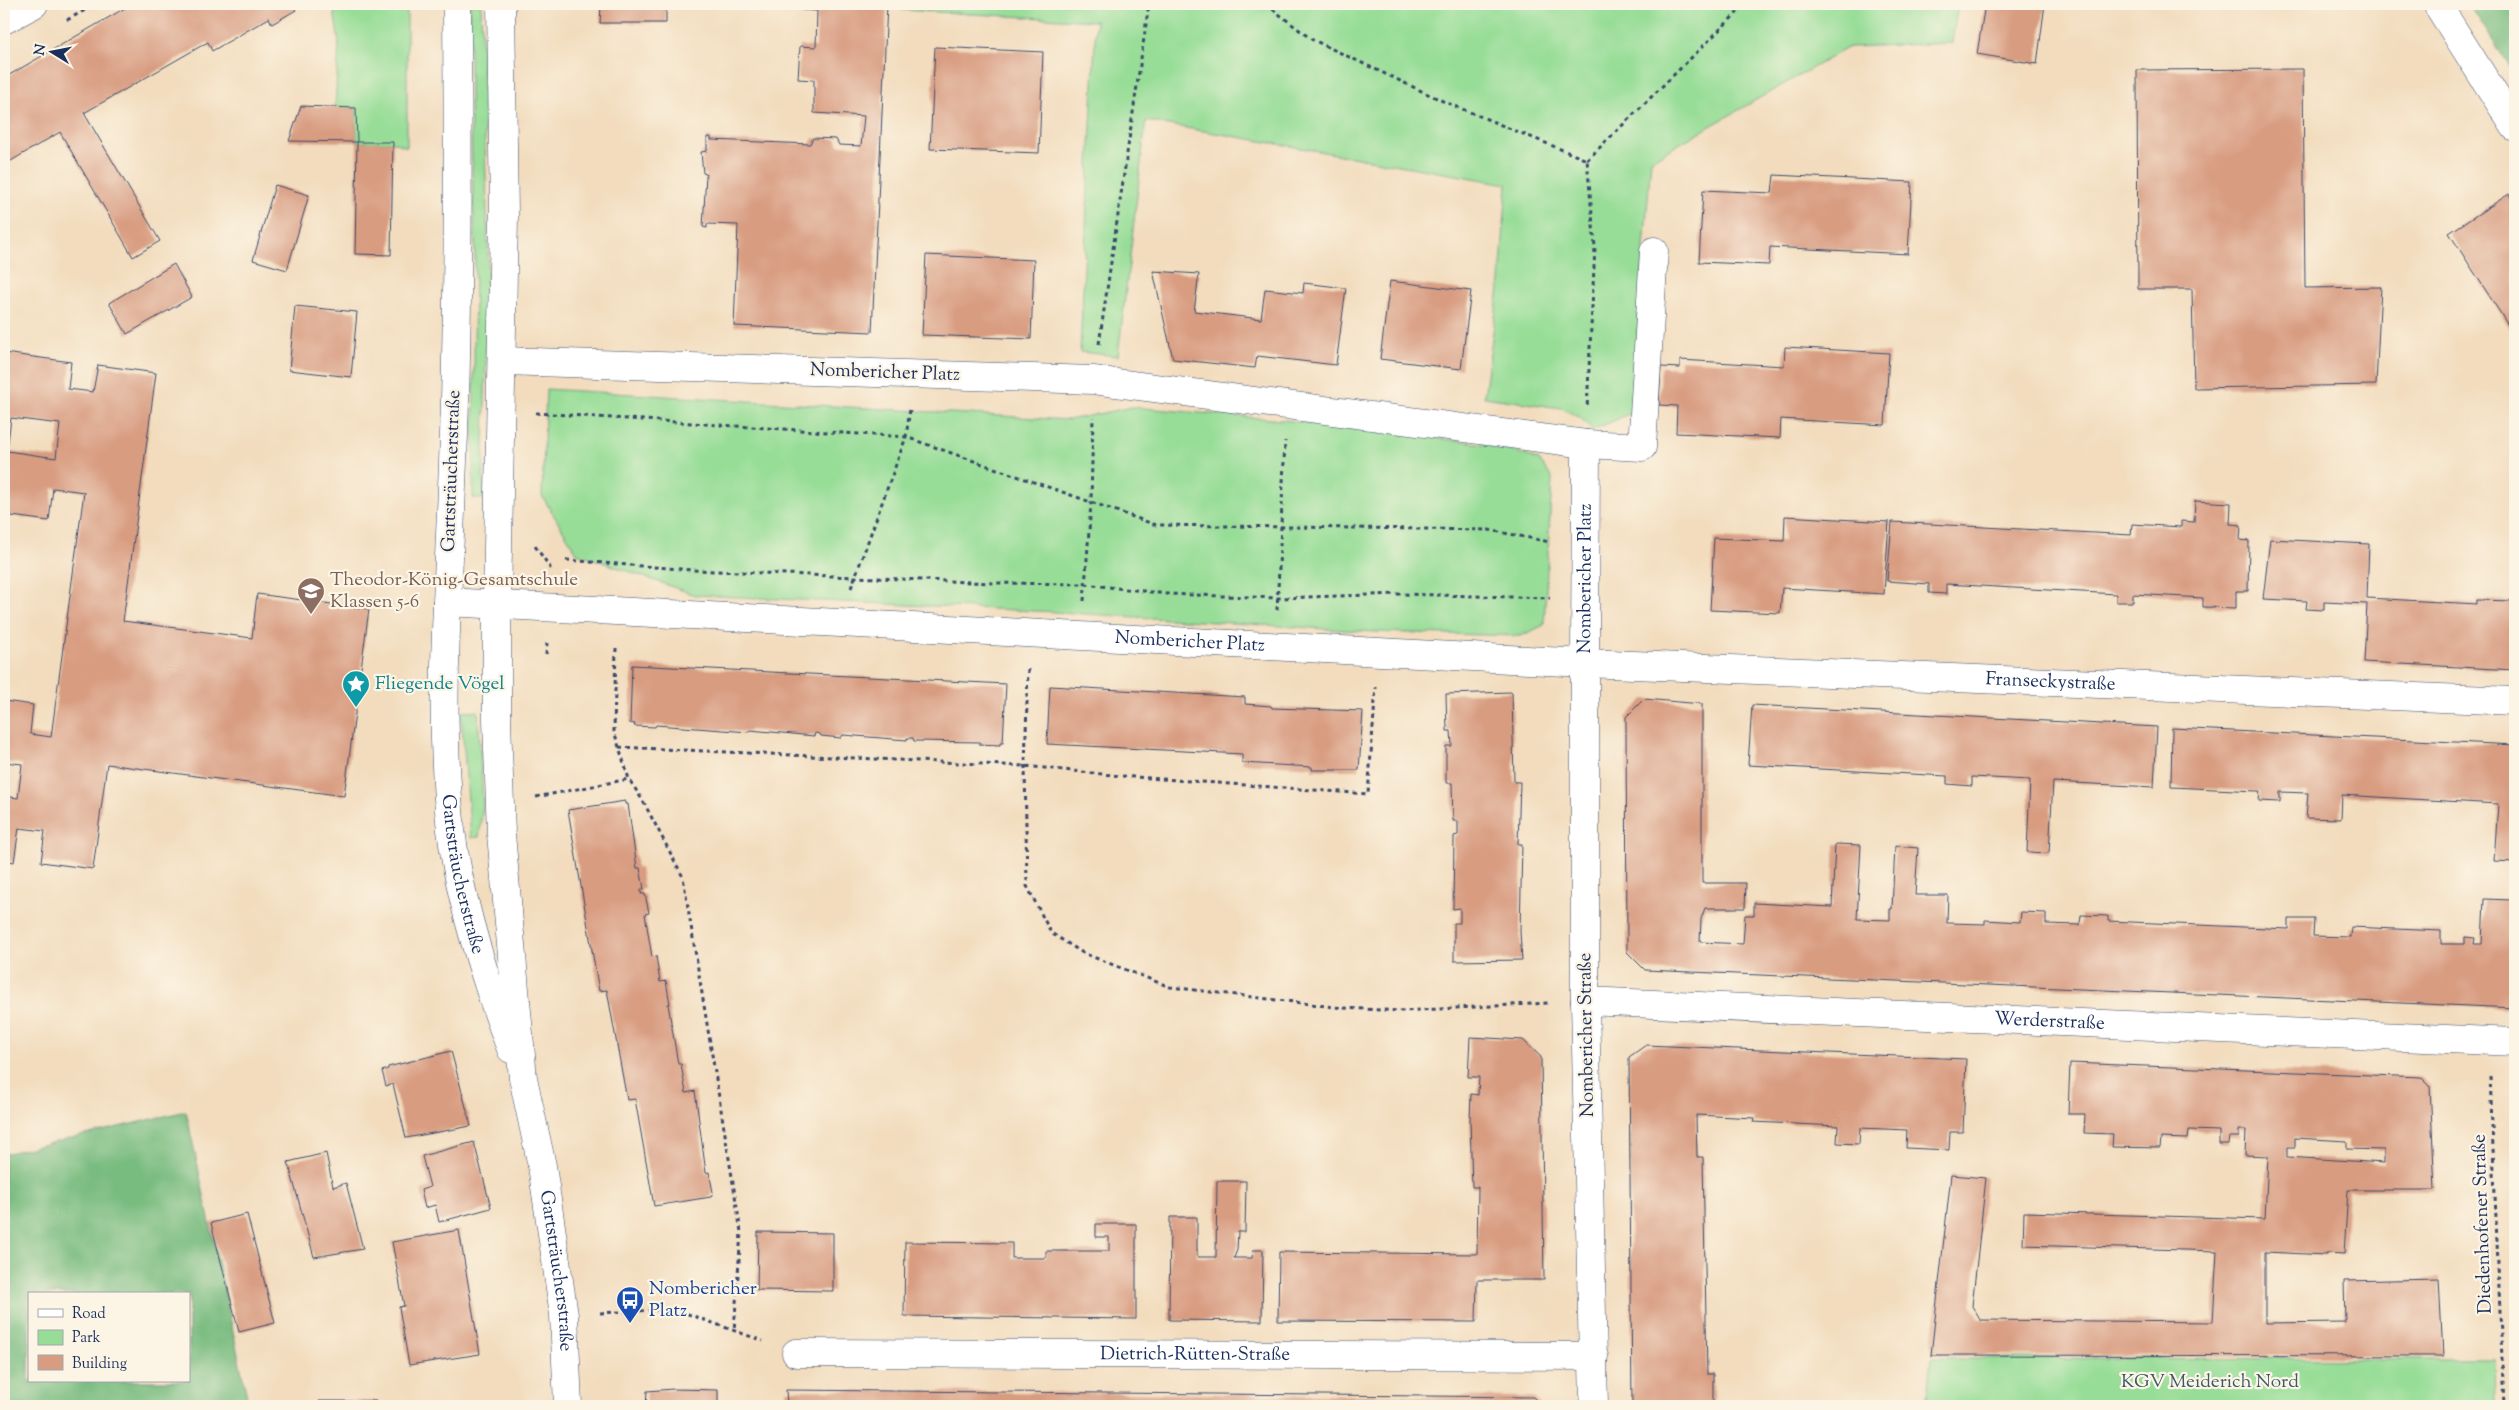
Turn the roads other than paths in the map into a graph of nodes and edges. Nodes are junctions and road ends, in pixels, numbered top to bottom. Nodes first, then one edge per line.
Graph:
1 (34, 4) edge
2 (457, 4) edge
3 (501, 4) edge
4 (2437, 4) edge
5 (4, 20) edge
6 (2515, 126) edge
7 (1654, 251) dead end
8 (502, 361) junction
9 (1586, 444) junction
10 (448, 602) junction
11 (497, 604) junction
12 (1585, 663) junction
13 (2515, 701) edge
14 (1585, 1001) junction
15 (2502, 1041) edge
16 (523, 1078) junction
17 (796, 1353) road end
18 (1594, 1356) junction
19 (568, 1406) edge
20 (1594, 1406) edge

1 - 5 street
2 - 10 street, Gartsträucherstraße
3 - 8 street, Gartsträucherstraße
4 - 6 street
7 - 9 street
8 - 9 street, Nombericher Platz
8 - 11 street, Gartsträucherstraße
9 - 12 street, Nombericher Platz
10 - 11 street, Nombericher Platz
10 - 16 street, Gartsträucherstraße
11 - 12 street, Nombericher Platz
11 - 16 street, Gartsträucherstraße
12 - 13 street, Franseckystraße
12 - 14 street, Nombericher Straße
14 - 15 street, Werderstraße
14 - 18 street, Nombericher Straße
16 - 19 street, Gartsträucherstraße
17 - 18 street, Dietrich-Rütten-Straße
18 - 20 street, Nombericher Straße

